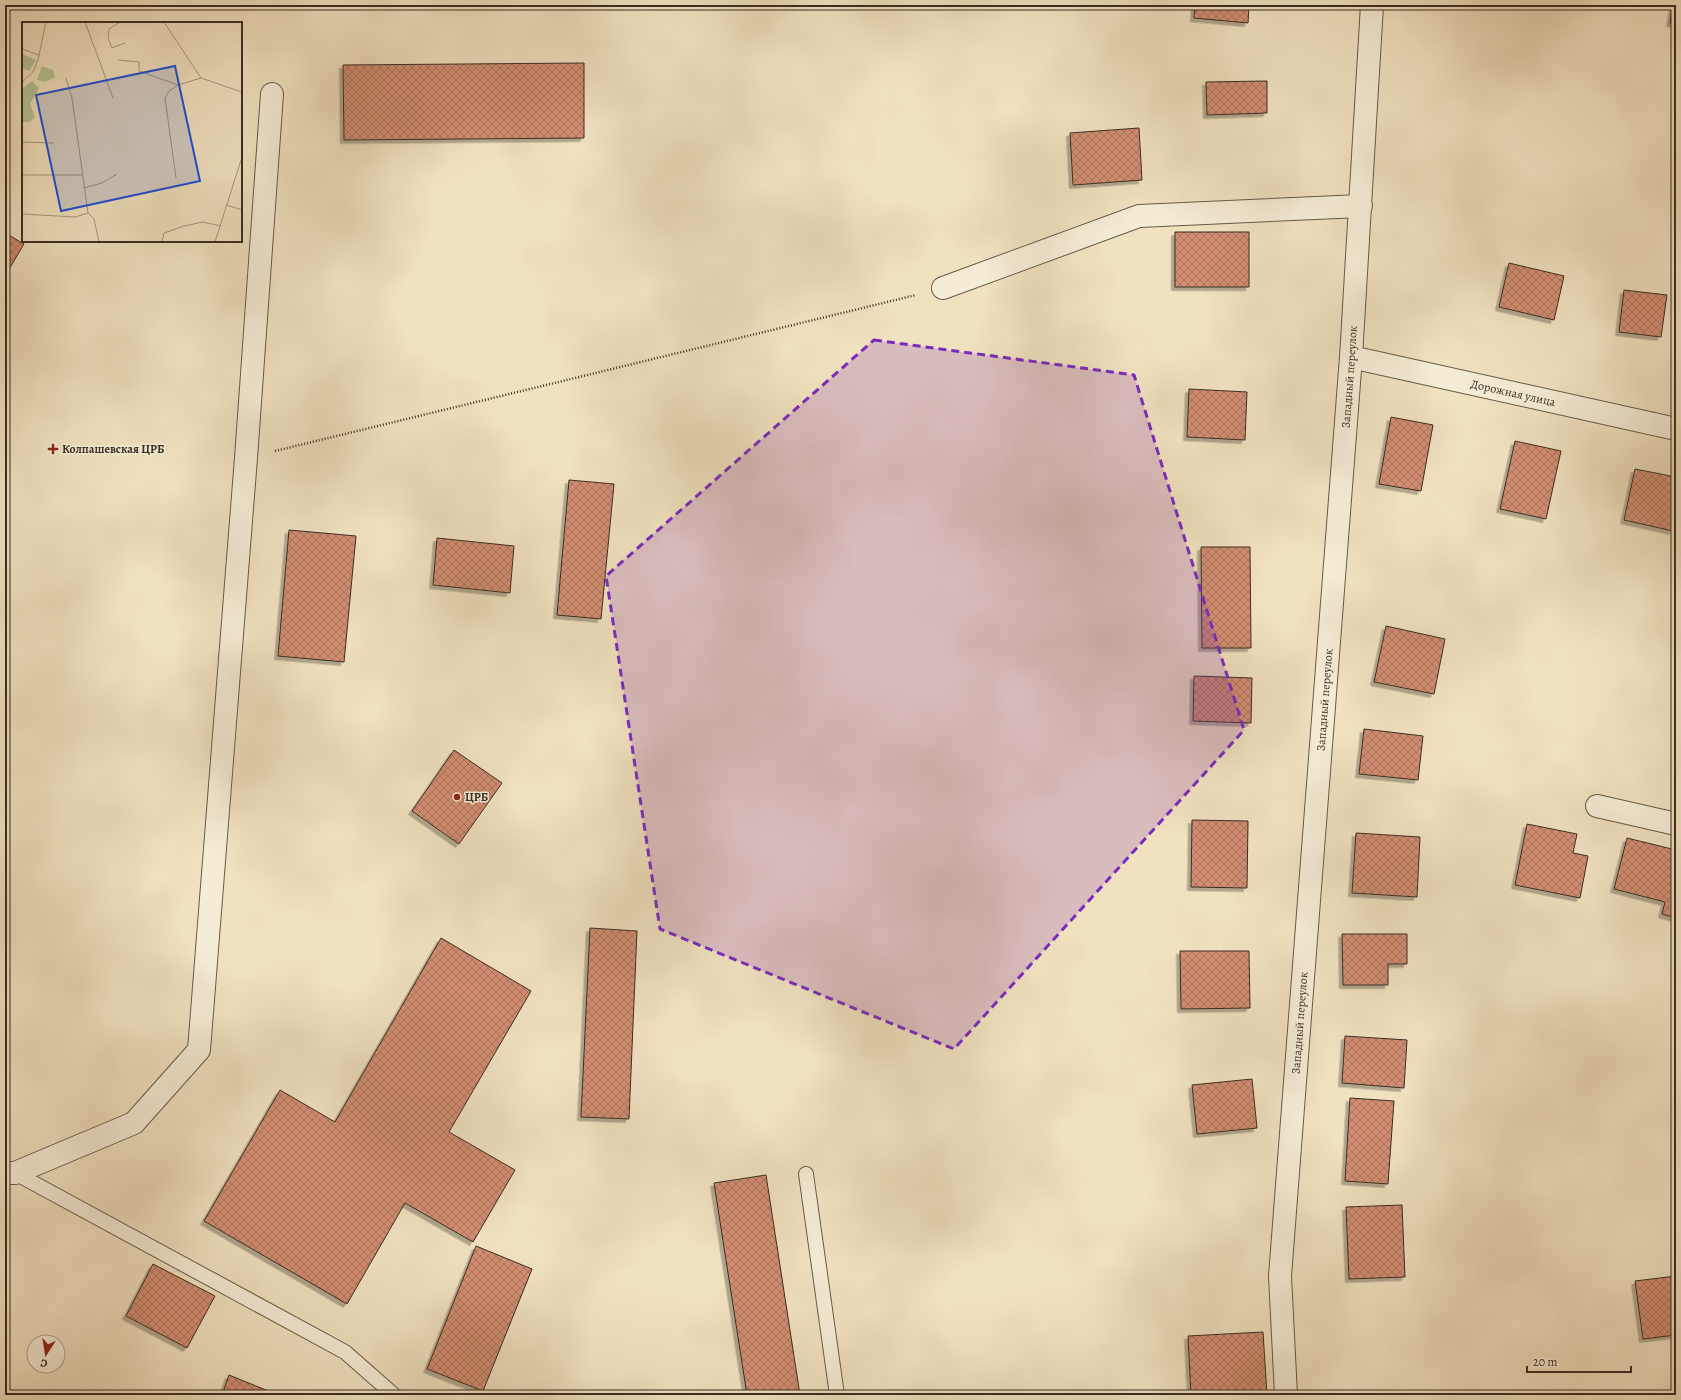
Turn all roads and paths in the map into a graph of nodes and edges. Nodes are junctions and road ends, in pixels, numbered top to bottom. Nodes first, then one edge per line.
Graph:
1 (1372, 5) edge
2 (272, 94) dead end
3 (1361, 206) junction
4 (943, 288) joint
5 (1351, 357) junction
6 (1676, 429) edge
7 (246, 458) junction
8 (1597, 806) dead end
9 (1676, 824) edge
10 (10, 1173) edge
11 (806, 1174) dead end
12 (394, 1395) edge
13 (837, 1395) edge
14 (1286, 1395) edge

1 - 3 street, Западный переулок
2 - 7 street
3 - 4 street
3 - 5 street, Западный переулок
4 - 7 path
5 - 6 street, Дорожная улица
5 - 14 street, Западный переулок
7 - 10 street
8 - 9 street
10 - 12 lane
11 - 13 lane

